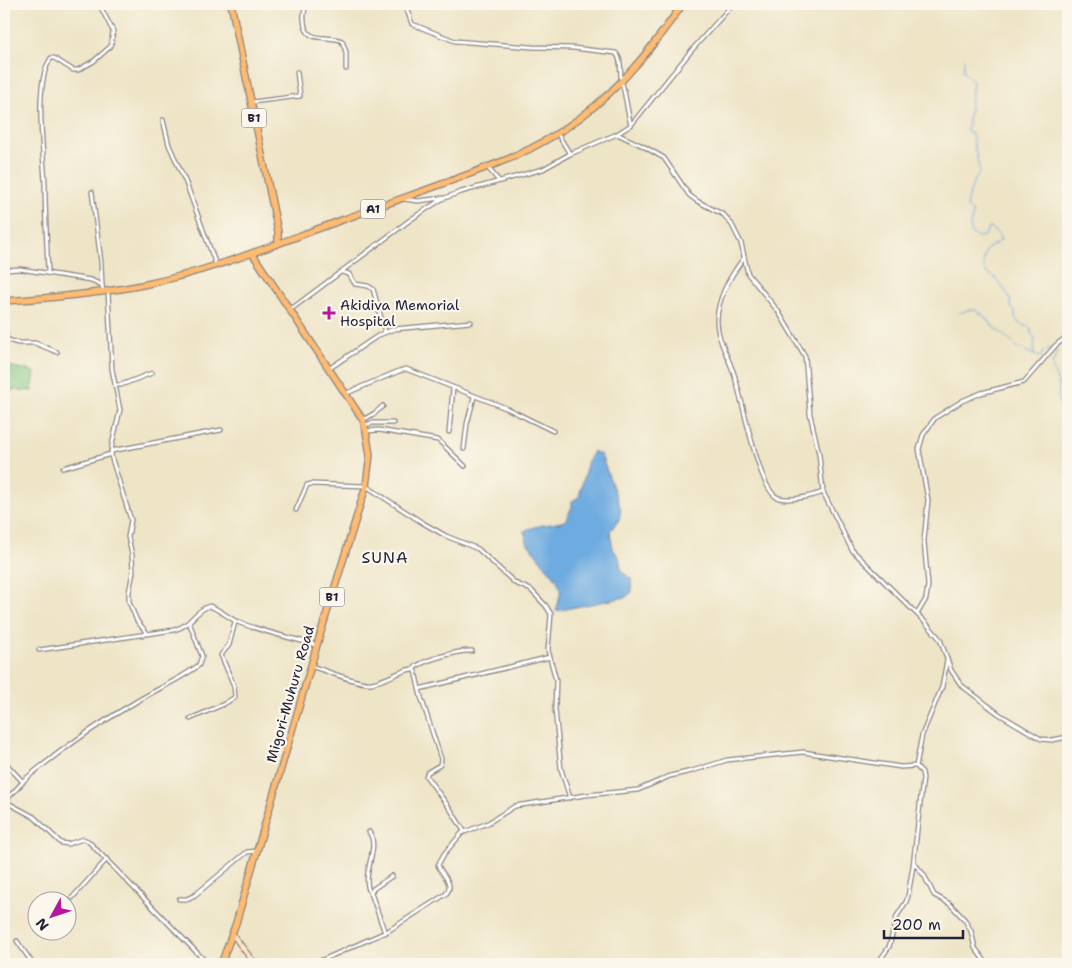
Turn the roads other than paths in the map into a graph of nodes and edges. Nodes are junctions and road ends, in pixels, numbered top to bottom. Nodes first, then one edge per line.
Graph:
1 (99, 4) edge
2 (231, 4) edge
3 (306, 4) edge
4 (405, 4) edge
5 (684, 4) edge
6 (733, 4) edge
7 (346, 69) dead end
8 (296, 72) dead end
9 (621, 82) junction
10 (251, 102) junction
11 (163, 120) dead end
12 (631, 125) junction
13 (557, 133) junction
14 (617, 134) junction
15 (570, 154) junction
16 (488, 168) junction
17 (499, 182) junction
18 (92, 192) dead end
19 (445, 198) junction
20 (402, 199) junction
21 (280, 242) junction
22 (252, 252) junction
23 (744, 257) junction
24 (216, 265) junction
25 (348, 267) junction
26 (4, 270) edge
27 (342, 272) junction
28 (48, 274) junction
29 (349, 274) junction
30 (105, 289) junction
31 (4, 301) edge
32 (290, 310) junction
33 (4, 318) edge
34 (471, 322) dead end
35 (385, 332) junction
36 (1068, 336) edge
37 (57, 352) dead end
38 (329, 369) junction
39 (152, 373) dead end
40 (114, 385) junction
41 (452, 388) junction
42 (347, 393) junction
43 (474, 397) junction
44 (383, 406) dead end
45 (392, 423) dead end
46 (365, 425) junction
47 (221, 430) dead end
48 (553, 431) dead end
49 (449, 432) dead end
50 (464, 449) dead end
51 (111, 452) junction
52 (465, 466) dead end
53 (63, 468) dead end
54 (366, 486) junction
55 (823, 492) junction
56 (296, 510) dead end
57 (917, 614) junction
58 (189, 622) junction
59 (235, 622) junction
60 (147, 633) junction
61 (317, 646) junction
62 (39, 650) dead end
63 (472, 652) dead end
64 (550, 657) junction
65 (947, 660) junction
66 (311, 666) junction
67 (413, 669) junction
68 (419, 689) junction
69 (190, 719) dead end
70 (1068, 737) edge
71 (4, 758) edge
72 (916, 766) junction
73 (23, 782) junction
74 (570, 798) junction
75 (369, 832) dead end
76 (464, 832) junction
77 (258, 851) junction
78 (107, 859) junction
79 (913, 862) junction
80 (392, 876) dead end
81 (78, 891) edge
82 (371, 893) junction
83 (179, 899) dead end
84 (385, 933) junction
85 (232, 935) junction
86 (17, 941) dead end
87 (253, 962) edge
88 (33, 964) edge
89 (208, 964) edge
90 (221, 964) edge
91 (265, 964) edge
92 (306, 964) edge
93 (876, 964) edge
94 (986, 964) edge

1 - 28 street
2 - 10 highway, B1
3 - 7 street
4 - 9 street
5 - 9 highway, A1
6 - 12 street
8 - 10 street
9 - 12 street
9 - 13 highway, A1
10 - 21 highway, B1
11 - 24 street
12 - 14 street
13 - 15 street
13 - 16 highway, A1
14 - 15 street
14 - 23 street
15 - 17 street
16 - 17 street
16 - 20 highway, A1
17 - 19 street
18 - 30 street
19 - 20 street
19 - 25 street
20 - 21 highway, A1
21 - 22 highway, A1
22 - 24 highway, A1
22 - 32 highway, Migori-Muhuru Road / B1
23 - 55 street
23 - 55 street
24 - 30 highway, A1
25 - 27 street
25 - 29 street
26 - 28 street
27 - 29 street
27 - 32 street
28 - 30 street
29 - 35 street
30 - 31 highway, A1
30 - 40 street
32 - 38 highway, Migori-Muhuru Road / B1
33 - 37 street
34 - 35 street
35 - 38 street
36 - 57 street
38 - 42 highway, Migori-Muhuru Road / B1
39 - 40 street
40 - 51 street
41 - 42 street
41 - 43 street
41 - 49 street
42 - 46 highway, Migori-Muhuru Road / B1
43 - 48 street
43 - 50 street
44 - 46 street
45 - 46 street
46 - 52 street
46 - 54 highway, Migori-Muhuru Road / B1
47 - 51 street
51 - 53 street
51 - 60 street
54 - 56 street
54 - 61 highway, Migori-Muhuru Road / B1
54 - 64 street
55 - 57 street
57 - 65 street
58 - 59 street
58 - 60 street
58 - 73 street
59 - 61 street
59 - 69 street
60 - 62 street
61 - 66 highway, Migori-Muhuru Road / B1
63 - 67 street
64 - 68 street
64 - 74 street
65 - 70 street
65 - 72 street
66 - 67 street
66 - 77 highway, Migori-Muhuru Road / B1
67 - 68 street
68 - 76 street
71 - 73 street
72 - 74 street
72 - 79 street
73 - 78 street
74 - 76 street
75 - 82 street
76 - 84 street
77 - 83 street
77 - 85 highway, Migori-Muhuru Road / B1
78 - 81 street
78 - 89 street
79 - 93 street
79 - 94 street
80 - 82 street
82 - 84 street
84 - 92 street
85 - 87 main road
85 - 90 highway, Migori-Muhuru Road / B1
86 - 88 street
87 - 91 street

